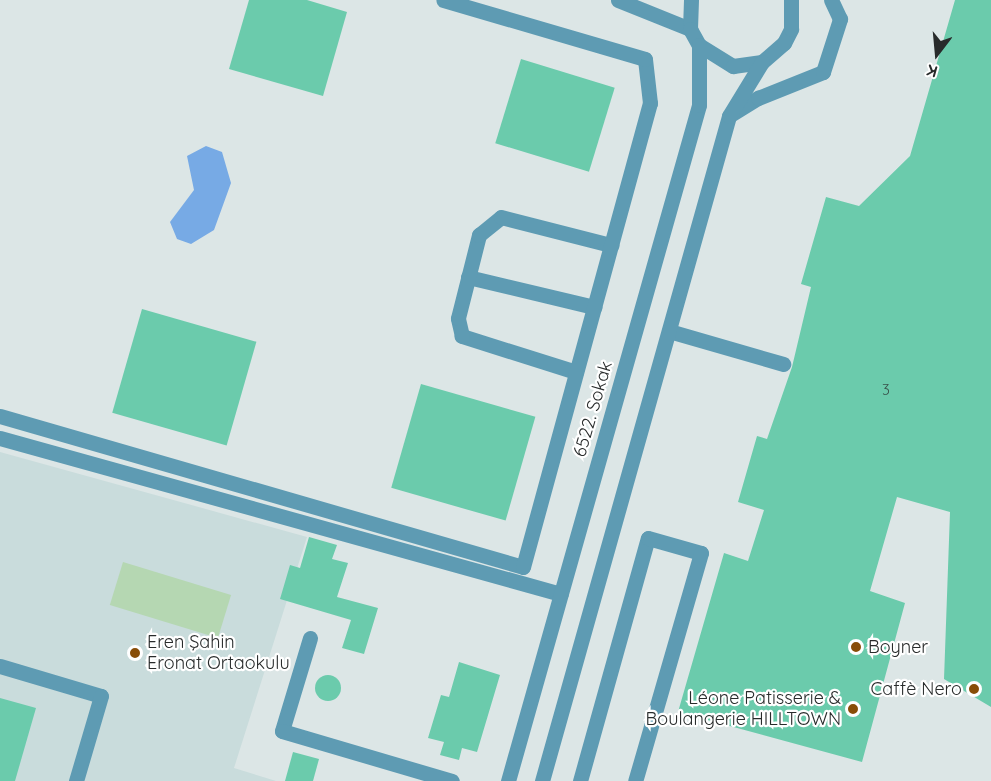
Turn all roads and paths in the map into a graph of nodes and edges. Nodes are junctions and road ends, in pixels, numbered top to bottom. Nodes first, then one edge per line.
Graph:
1 (443, 0) edge
2 (618, 0) edge
3 (691, 0) edge
4 (791, 0) edge
5 (831, 0) edge
6 (690, 29) junction
7 (699, 45) junction
8 (762, 62) junction
9 (729, 116) junction
10 (611, 245) junction
11 (468, 277) junction
12 (594, 307) junction
13 (669, 331) junction
14 (783, 364) dead end
15 (576, 372) junction
16 (0, 416) edge
17 (0, 438) edge
18 (561, 594) junction
19 (310, 638) dead end
20 (0, 666) edge
21 (75, 781) edge
22 (452, 781) edge
23 (508, 781) edge
24 (542, 781) edge
25 (580, 781) edge
26 (635, 781) edge

1 - 10 street
2 - 6 street
3 - 6 street
4 - 8 street
5 - 9 street
6 - 7 street
7 - 8 street
7 - 18 street, 6522. Sokak
8 - 9 street
9 - 13 street
10 - 11 street
10 - 12 street
11 - 12 street
11 - 15 street
12 - 15 street
13 - 14 street
13 - 24 street
15 - 16 street
17 - 18 street
18 - 23 street, 6522. Sokak
19 - 22 street
20 - 21 street
25 - 26 street

